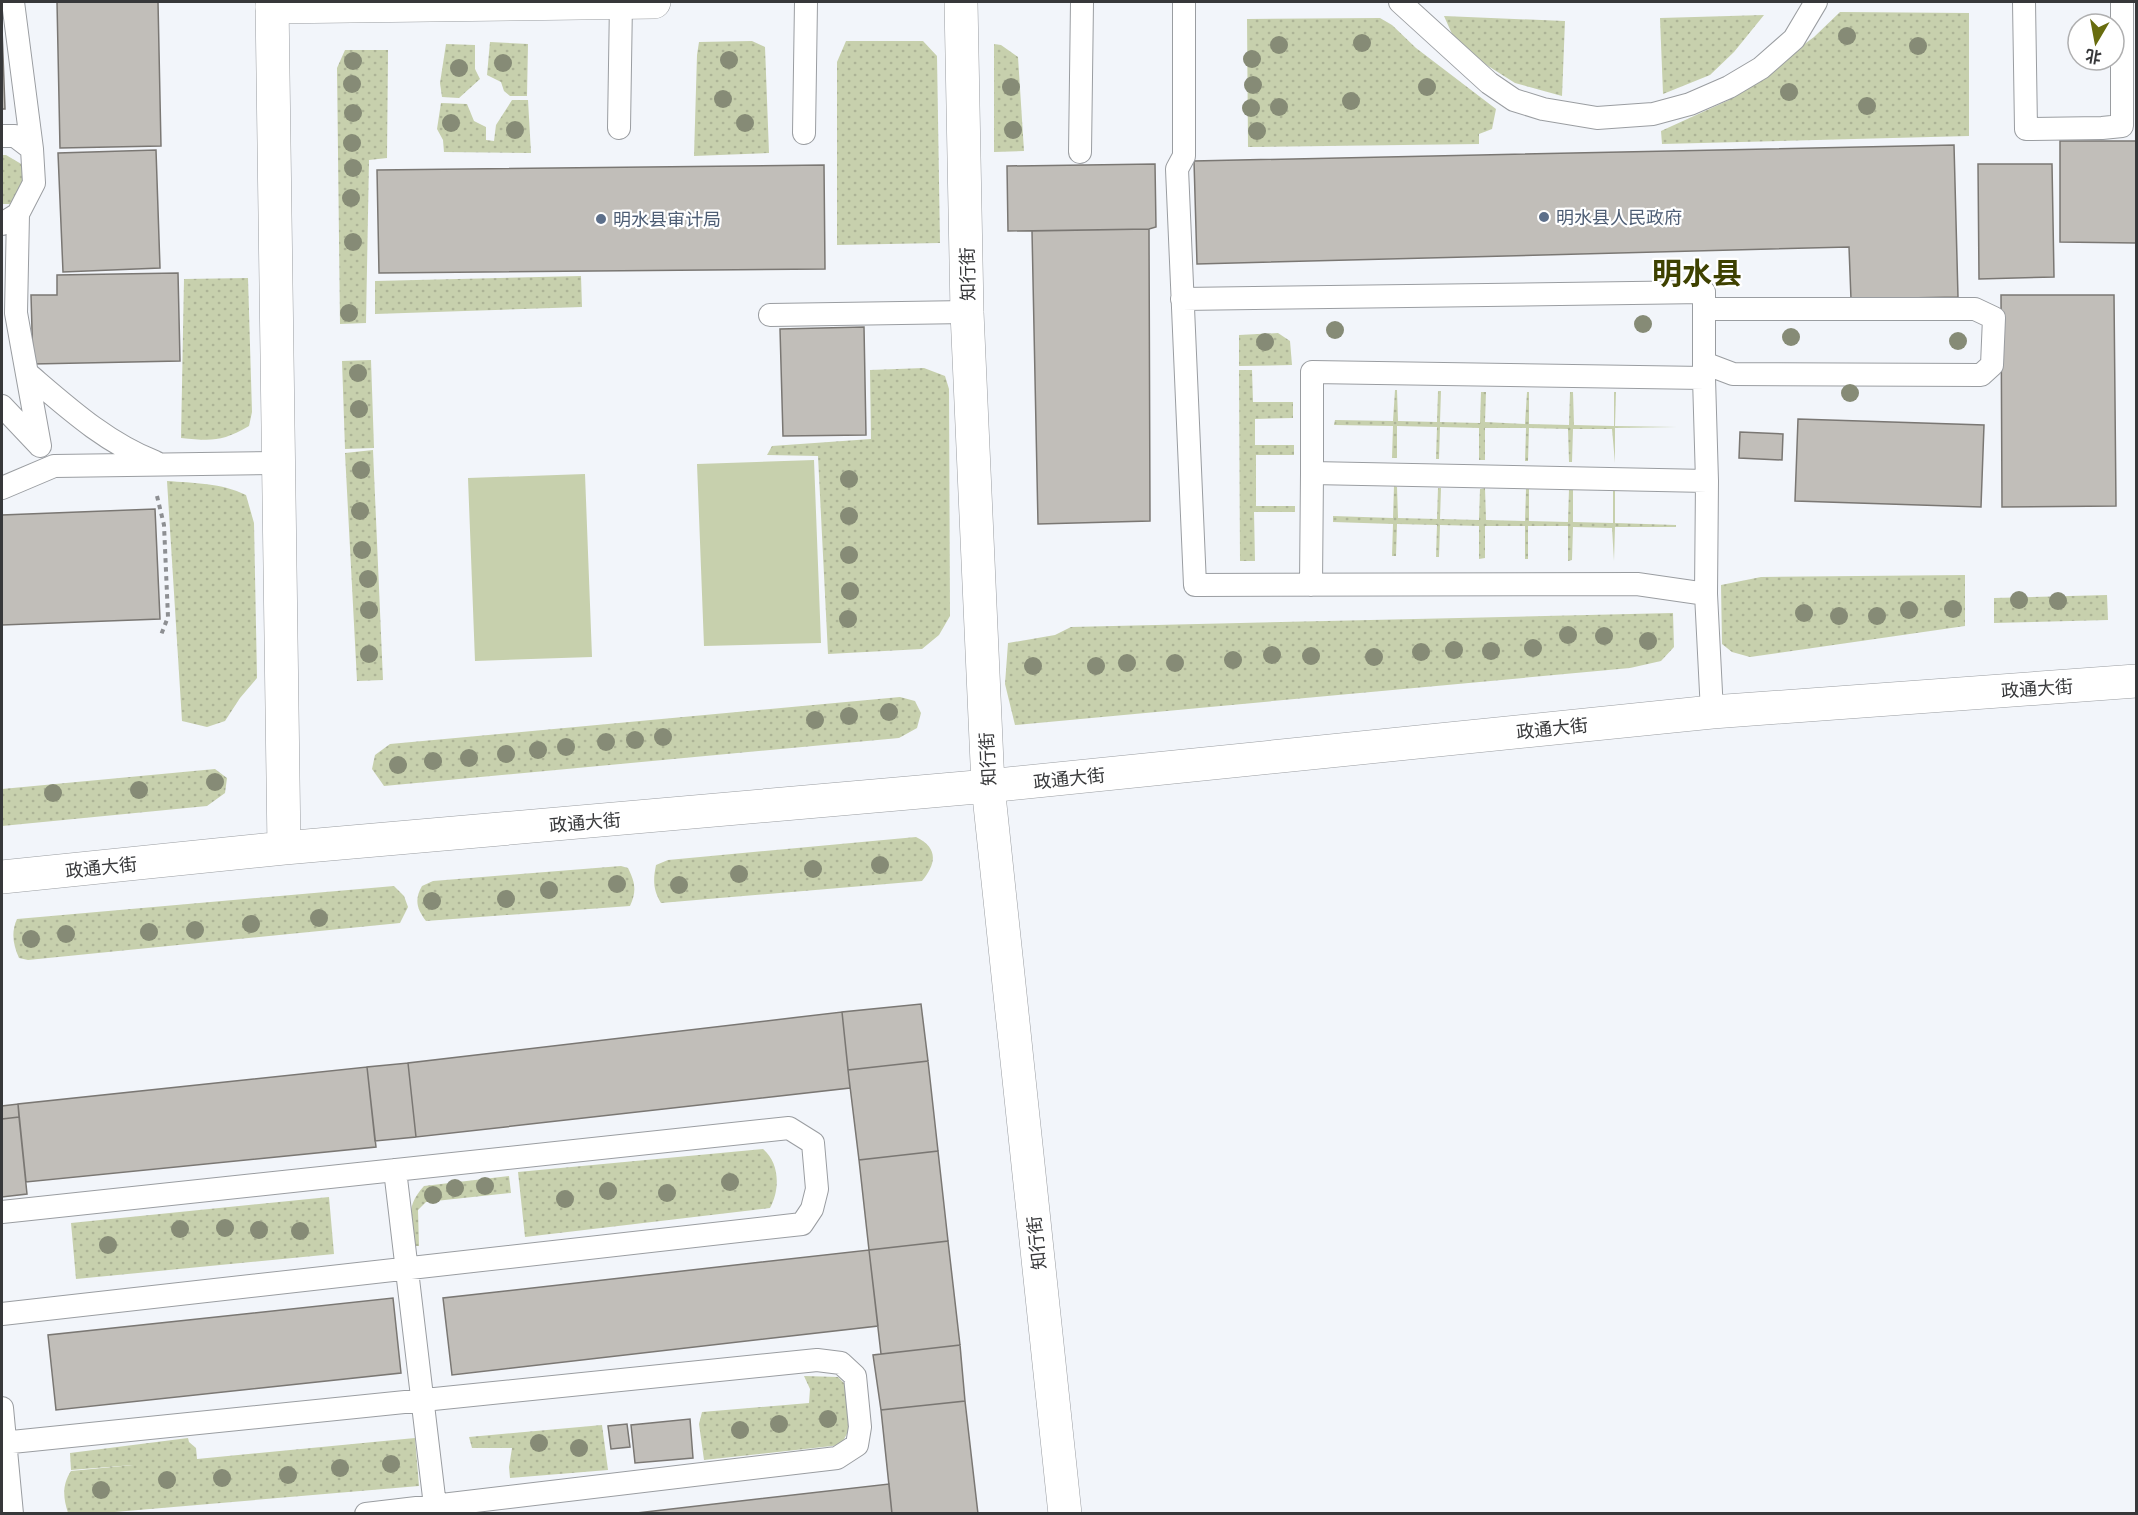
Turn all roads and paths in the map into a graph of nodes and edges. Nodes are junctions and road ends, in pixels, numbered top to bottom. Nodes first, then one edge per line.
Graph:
1 (14, 2) edge
2 (621, 2) edge
3 (654, 2) edge
4 (806, 2) edge
5 (962, 2) edge
6 (1082, 2) edge
7 (1184, 2) edge
8 (1401, 2) edge
9 (1816, 2) edge
10 (2024, 2) edge
11 (2122, 2) edge
12 (272, 4) edge
13 (619, 128) dead end
14 (804, 132) dead end
15 (2, 136) edge
16 (32, 149) junction
17 (1080, 152) dead end
18 (10, 219) edge
19 (1182, 299) junction
20 (1704, 309) junction
21 (968, 312) junction
22 (771, 315) dead end
23 (1704, 371) junction
24 (27, 373) junction
25 (2, 406) edge
26 (40, 446) junction
27 (277, 464) junction
28 (158, 465) junction
29 (54, 466) junction
30 (1312, 473) junction
31 (1707, 481) junction
32 (2, 488) edge
33 (1311, 585) junction
34 (1706, 594) junction
35 (161, 635) dead end
36 (2136, 681) edge
37 (1712, 712) junction
38 (988, 786) junction
39 (284, 848) junction
40 (2, 877) edge
41 (395, 1170) junction
42 (2, 1212) edge
43 (406, 1269) junction
44 (2, 1314) edge
45 (422, 1400) junction
46 (2, 1408) edge
47 (3, 1442) edge
48 (435, 1510) edge
49 (12, 1514) edge
50 (366, 1514) edge
51 (1065, 1514) edge

1 - 16 lane
2 - 3 street
2 - 12 street
2 - 13 lane
4 - 14 lane
5 - 21 street, 知行街
6 - 17 lane
7 - 19 lane
8 - 9 lane
10 - 11 lane
12 - 27 street
15 - 16 lane
16 - 18 lane
18 - 24 lane
19 - 20 lane
19 - 33 lane
20 - 23 lane
20 - 23 lane
21 - 22 lane
21 - 38 street, 知行街
23 - 30 lane
23 - 31 lane
24 - 26 lane
24 - 28 lane
25 - 26 lane
26 - 29 lane
27 - 28 lane
27 - 39 street
28 - 29 lane
28 - 35 path
29 - 32 lane
30 - 31 lane
30 - 33 lane
31 - 34 lane
33 - 34 lane
34 - 37 lane
36 - 37 street, 政通大街
37 - 38 street, 政通大街
38 - 39 street, 政通大街
38 - 51 street, 知行街
39 - 40 street, 政通大街
41 - 42 lane
41 - 43 lane
41 - 43 lane
43 - 44 lane
43 - 45 lane
45 - 47 lane
45 - 48 lane
45 - 48 lane
46 - 47 lane
47 - 49 lane
48 - 50 lane

